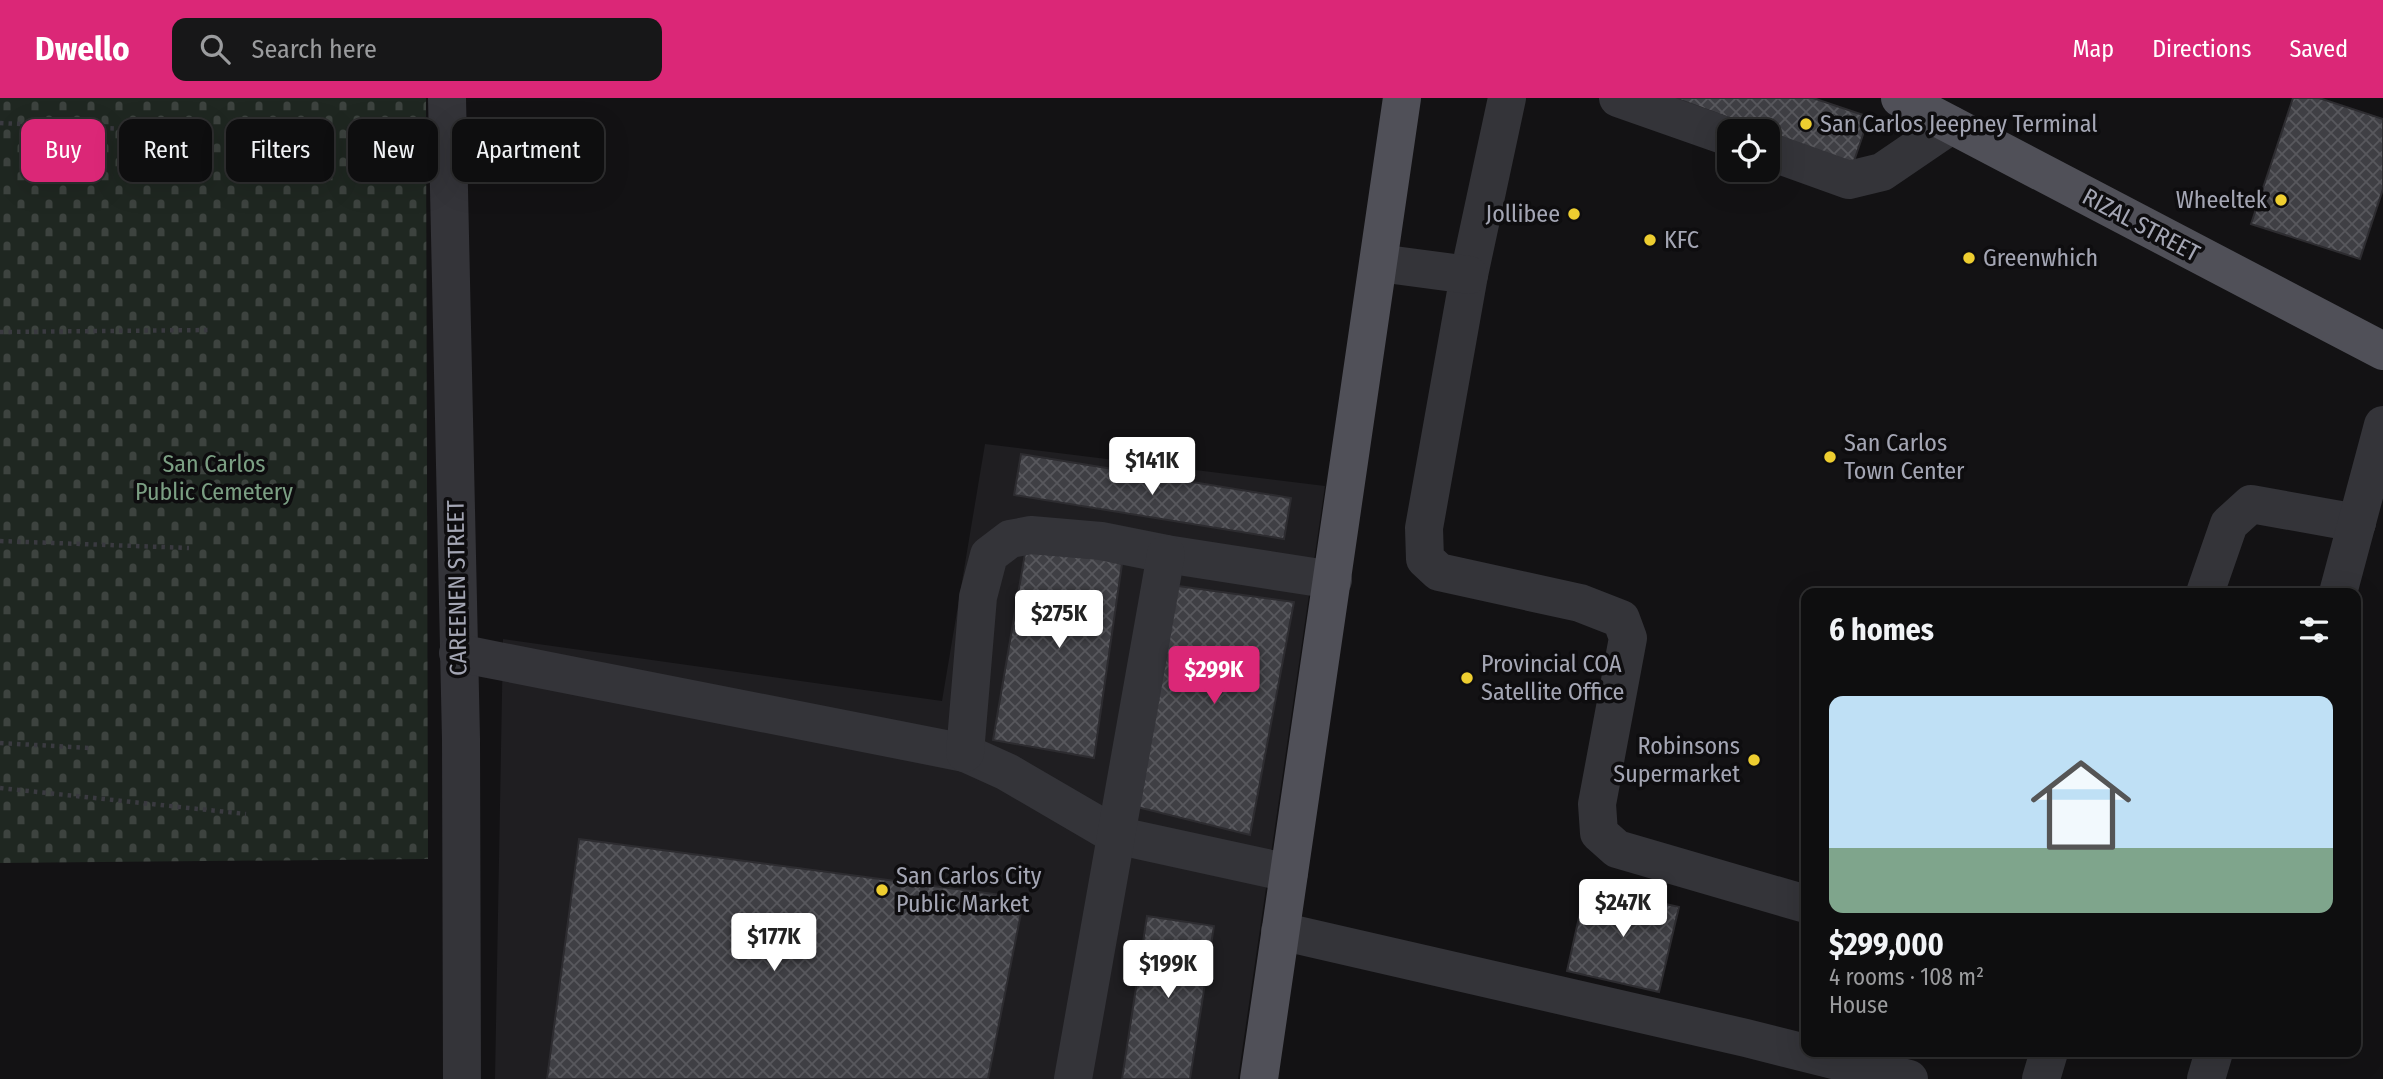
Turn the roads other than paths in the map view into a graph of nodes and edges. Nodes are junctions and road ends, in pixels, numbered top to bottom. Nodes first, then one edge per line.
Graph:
1 (447, 98) edge
2 (1402, 98) edge
3 (1507, 98) edge
4 (1618, 98) edge
5 (1900, 98) edge
6 (1951, 125) junction
7 (1717, 133) edge
8 (1780, 155) edge
9 (1379, 262) junction
10 (1469, 275) junction
11 (2383, 351) edge
12 (2383, 425) edge
13 (2357, 523) junction
14 (1166, 554) junction
15 (1332, 580) junction
16 (2207, 588) edge
17 (2339, 588) edge
18 (458, 653) junction
19 (965, 753) junction
20 (1115, 835) junction
21 (1290, 873) junction
22 (1801, 903) edge
23 (1280, 932) junction
24 (1801, 1052) edge
25 (1822, 1057) edge
26 (2048, 1057) edge
27 (2213, 1057) edge
28 (462, 1079) edge
29 (1073, 1079) edge
30 (1259, 1079) edge
31 (1909, 1079) edge
32 (2041, 1079) edge
33 (2206, 1079) edge

1 - 18 street, CAREENEN STREET
2 - 9 main road
3 - 10 street
4 - 7 street
5 - 6 main road, RIZAL STREET
6 - 8 street
6 - 11 main road, RIZAL STREET
9 - 10 street
9 - 15 main road
10 - 22 street
12 - 13 street
13 - 16 street
13 - 17 street
14 - 15 street
14 - 19 street
14 - 20 street
15 - 21 main road
18 - 19 street
18 - 28 street, CAREENEN STREET
19 - 20 street
20 - 21 street
20 - 29 street
21 - 23 main road
23 - 24 street
23 - 30 main road
25 - 31 street
26 - 32 street
27 - 33 street

